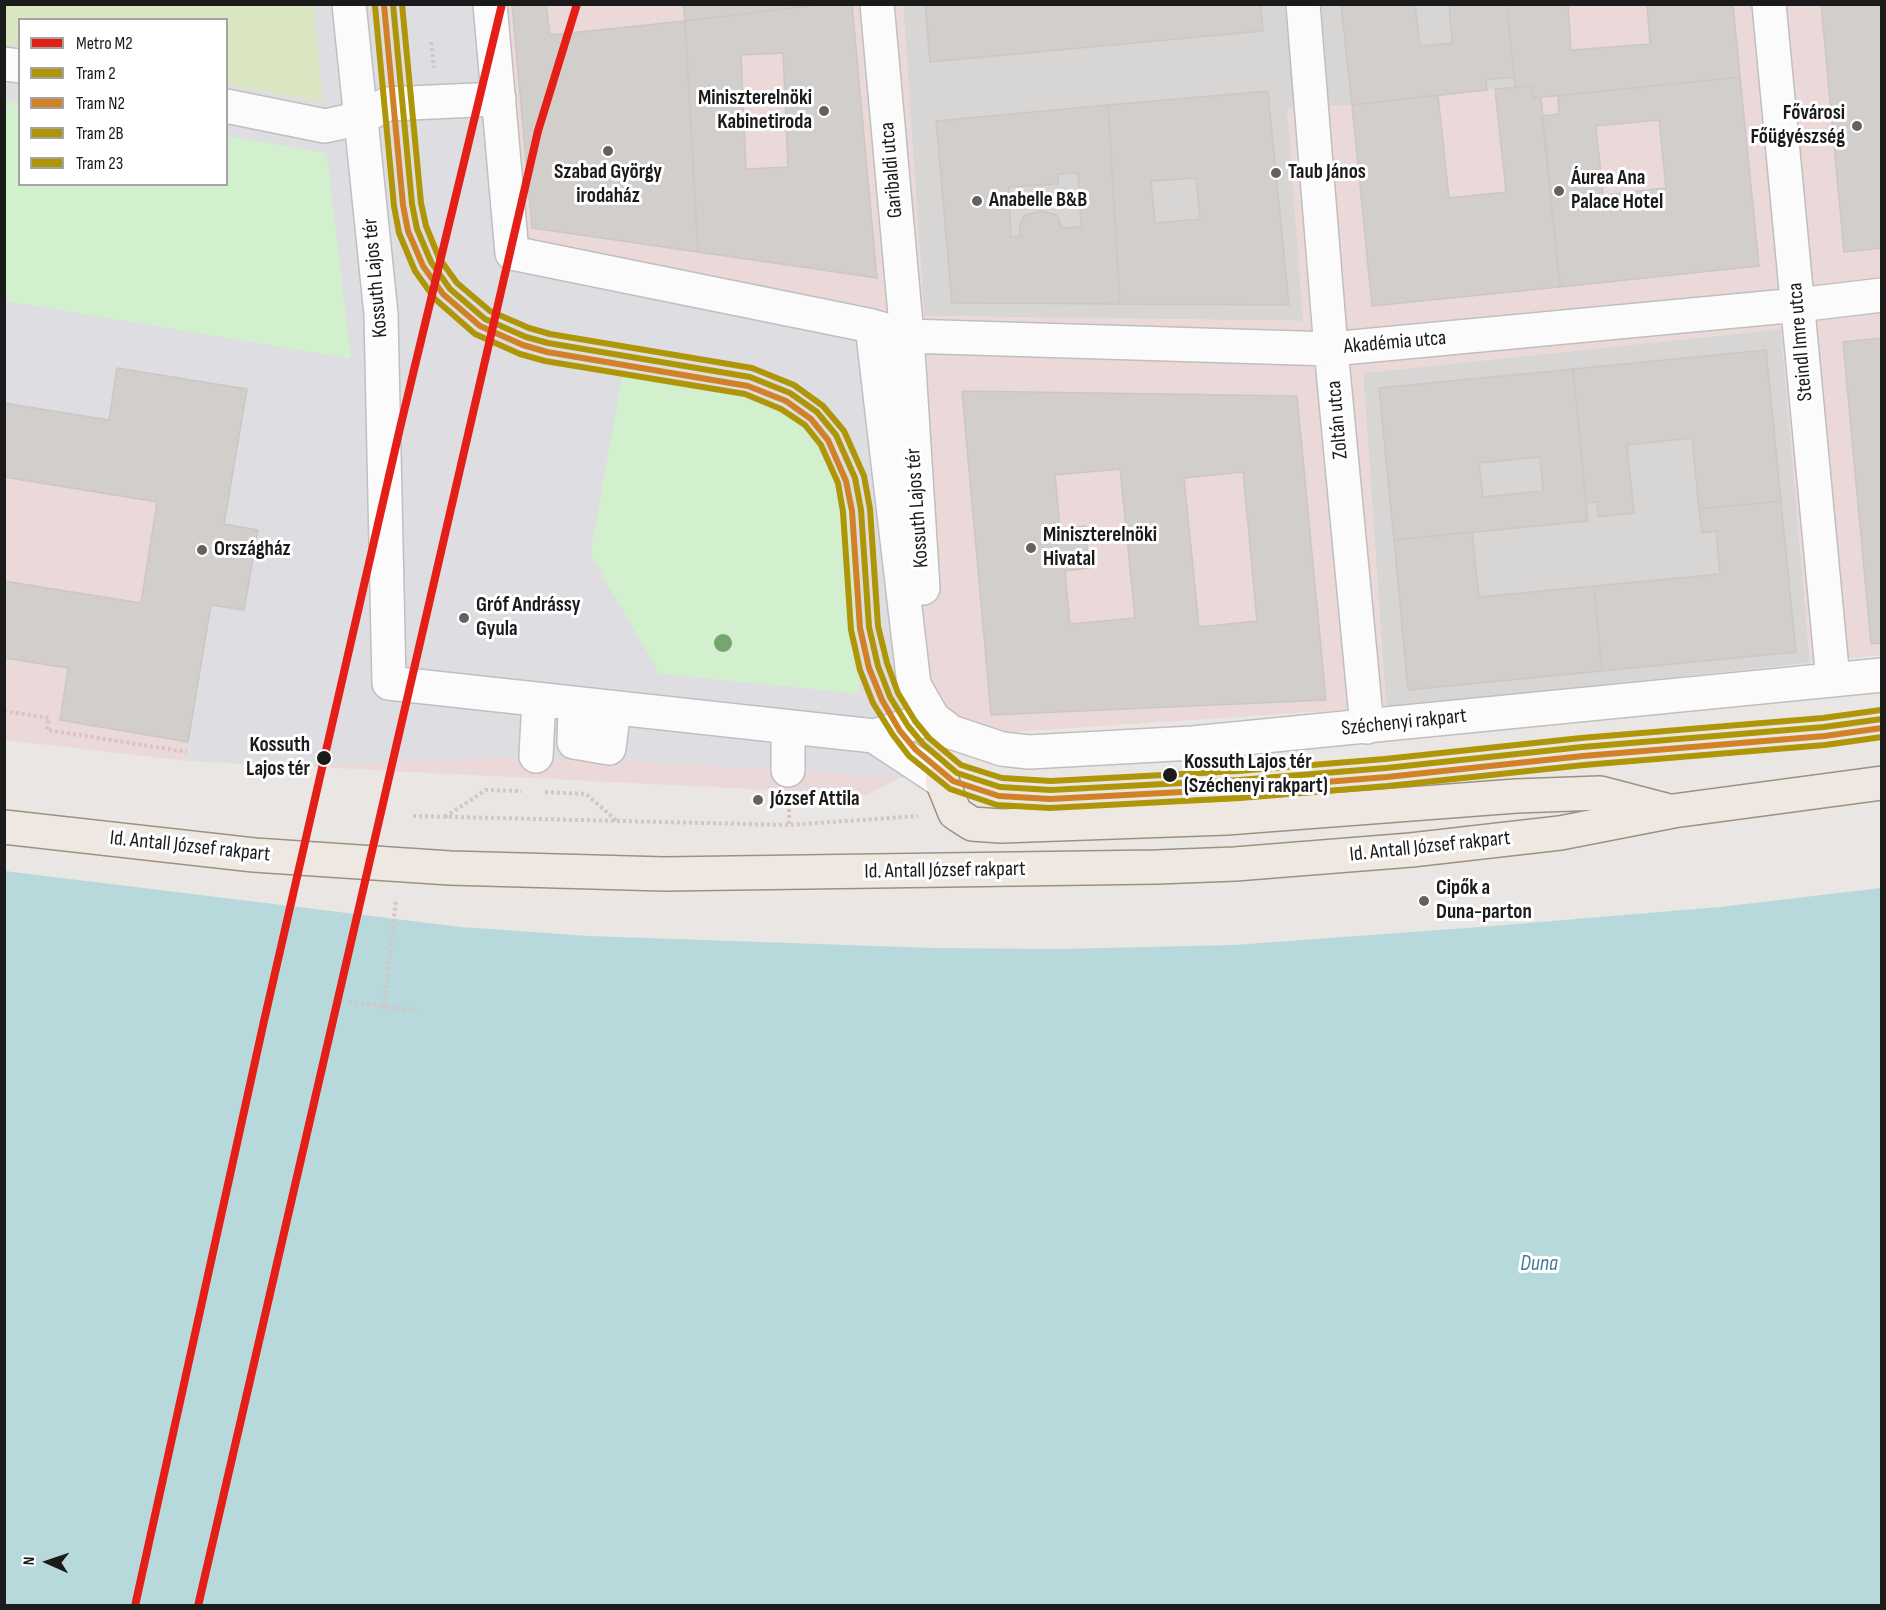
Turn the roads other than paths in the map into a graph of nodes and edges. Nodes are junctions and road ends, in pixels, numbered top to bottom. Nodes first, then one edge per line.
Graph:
1 (349, 4) edge
2 (490, 4) edge
3 (877, 4) edge
4 (1303, 4) edge
5 (1769, 4) edge
6 (499, 99) junction
7 (228, 106) edge
8 (361, 118) junction
9 (1881, 295) edge
10 (1798, 304) junction
11 (872, 326) junction
12 (907, 336) junction
13 (1331, 349) junction
14 (1881, 675) edge
15 (1833, 680) junction
16 (539, 700) junction
17 (933, 718) junction
18 (788, 727) junction
19 (1367, 727) junction
20 (874, 736) junction
21 (536, 756) dead end
22 (788, 770) dead end
23 (942, 781) junction
24 (1881, 783) edge
25 (1673, 812) junction
26 (4, 827) edge

1 - 8 street, Kossuth Lajos tér
2 - 6 street
3 - 12 street, Garibaldi utca
4 - 13 street, Zoltán utca
5 - 10 street, Steindl Imre utca
6 - 8 street
6 - 11 street
7 - 8 street
8 - 16 street, Kossuth Lajos tér
9 - 10 street, Akadémia utca
10 - 13 street, Akadémia utca
10 - 15 street, Steindl Imre utca
11 - 12 street
11 - 17 street, Kossuth Lajos tér
12 - 13 street, Akadémia utca
12 - 17 street, Kossuth Lajos tér
13 - 19 street, Zoltán utca
14 - 15 street, Széchenyi rakpart
15 - 19 street, Széchenyi rakpart
16 - 18 street, Kossuth Lajos tér
16 - 21 street
17 - 19 street, Széchenyi rakpart
17 - 20 street, Kossuth Lajos tér
17 - 23 street, Kossuth Lajos tér
18 - 20 street, Kossuth Lajos tér
18 - 22 street
20 - 23 street, Kossuth Lajos tér
23 - 25 main road
24 - 25 main road, Id. Antall József rakpart
25 - 26 main road, Id. Antall József rakpart

